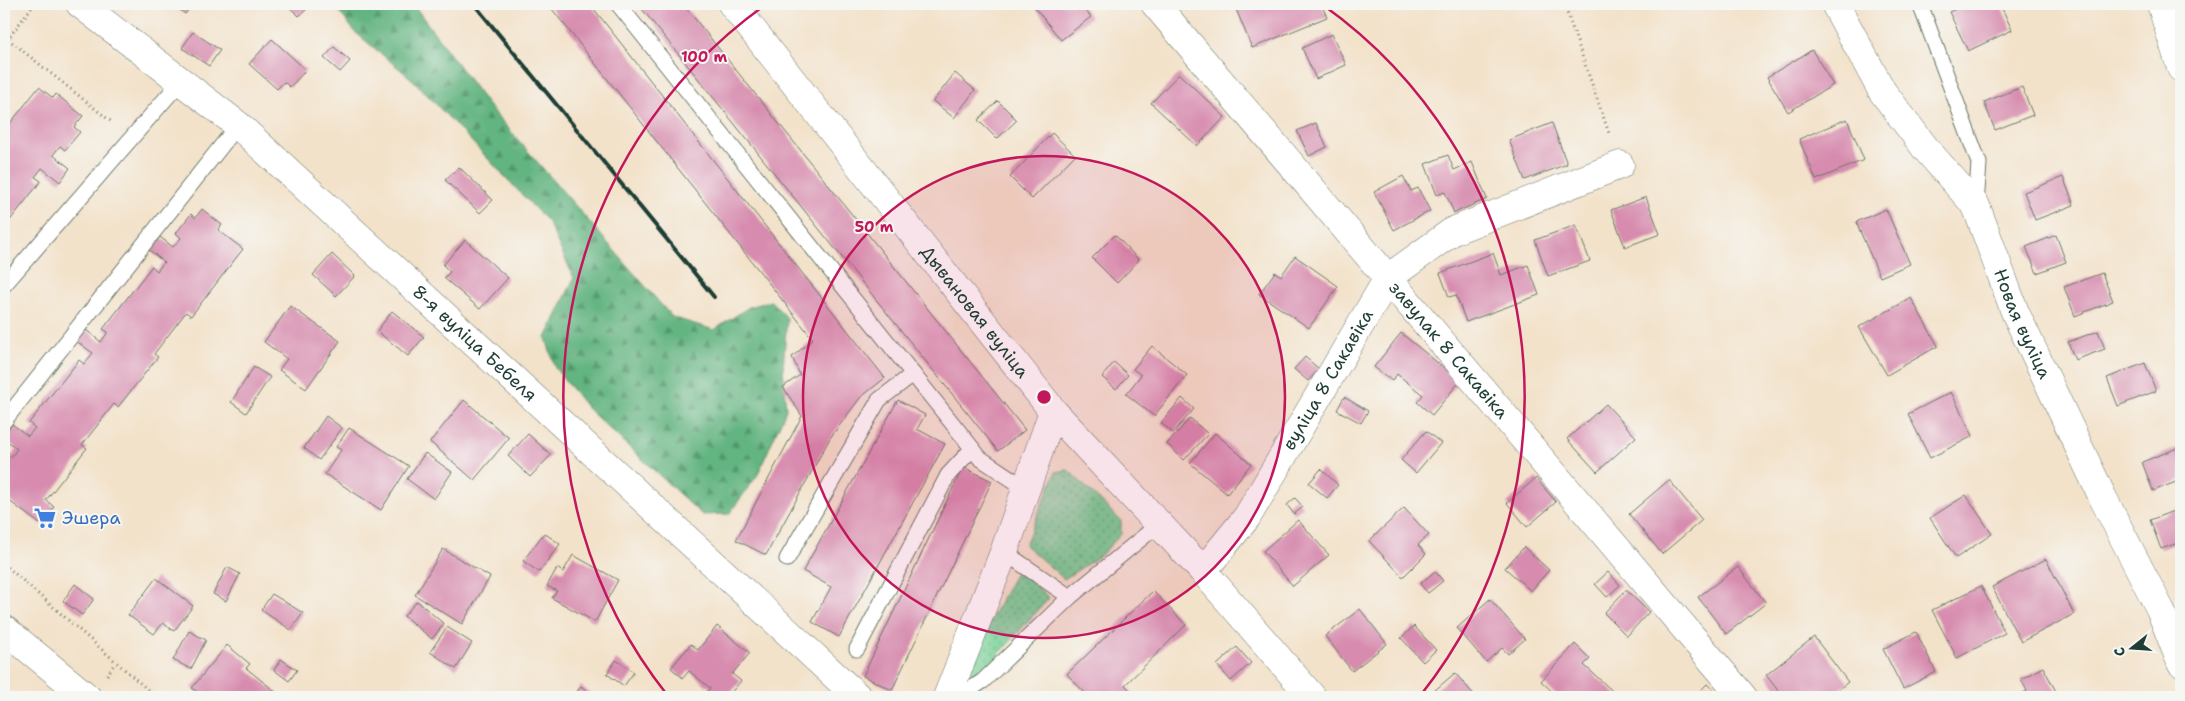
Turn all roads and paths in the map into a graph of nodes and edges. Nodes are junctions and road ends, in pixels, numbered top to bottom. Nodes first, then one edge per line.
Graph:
1 (34, 4) edge
2 (80, 4) edge
3 (618, 4) edge
4 (732, 4) edge
5 (1155, 4) edge
6 (1564, 4) edge
7 (1835, 4) edge
8 (1920, 4) edge
9 (2161, 4) edge
10 (8, 39) junction
11 (4, 44) edge
12 (2181, 68) edge
13 (181, 82) junction
14 (238, 125) junction
15 (132, 139) junction
16 (1620, 165) joint
17 (1976, 206) junction
18 (1388, 278) junction
19 (4, 285) edge
20 (913, 374) junction
21 (1053, 411) junction
22 (4, 421) edge
23 (972, 449) junction
24 (1025, 488) junction
25 (1159, 524) junction
26 (1004, 552) junction
27 (787, 559) dead end
28 (4, 564) edge
29 (1203, 571) junction
30 (1070, 597) junction
31 (4, 629) edge
32 (857, 649) dead end
33 (2181, 662) edge
34 (88, 697) edge
35 (156, 697) edge
36 (858, 697) edge
37 (947, 697) edge
38 (958, 697) edge
39 (1312, 697) edge
40 (1743, 697) edge

1 - 10 path
2 - 13 street, 8-я вуліца Бебеля
3 - 20 lane
4 - 21 street, Дывановая вуліца
5 - 18 street, завулак 8 Сакавіка
6 - 16 path
7 - 17 street, Новая вуліца
8 - 17 lane
9 - 12 street
10 - 11 path
10 - 15 path
13 - 14 street, 8-я вуліца Бебеля
13 - 15 lane
14 - 22 lane
14 - 36 street, 8-я вуліца Бебеля
15 - 19 lane
16 - 18 street, вуліца 8 Сакавіка
17 - 33 street, Новая вуліца
18 - 29 street, вуліца 8 Сакавіка
18 - 40 street, завулак 8 Сакавіка
20 - 23 lane
20 - 27 lane
21 - 24 street
21 - 25 street, Дывановая вуліца
23 - 24 lane
23 - 32 lane
24 - 26 street
25 - 29 street, Дывановая вуліца
25 - 30 lane
26 - 30 lane
26 - 37 street
28 - 35 path
29 - 39 street, Дывановая вуліца
30 - 38 lane
31 - 34 street

